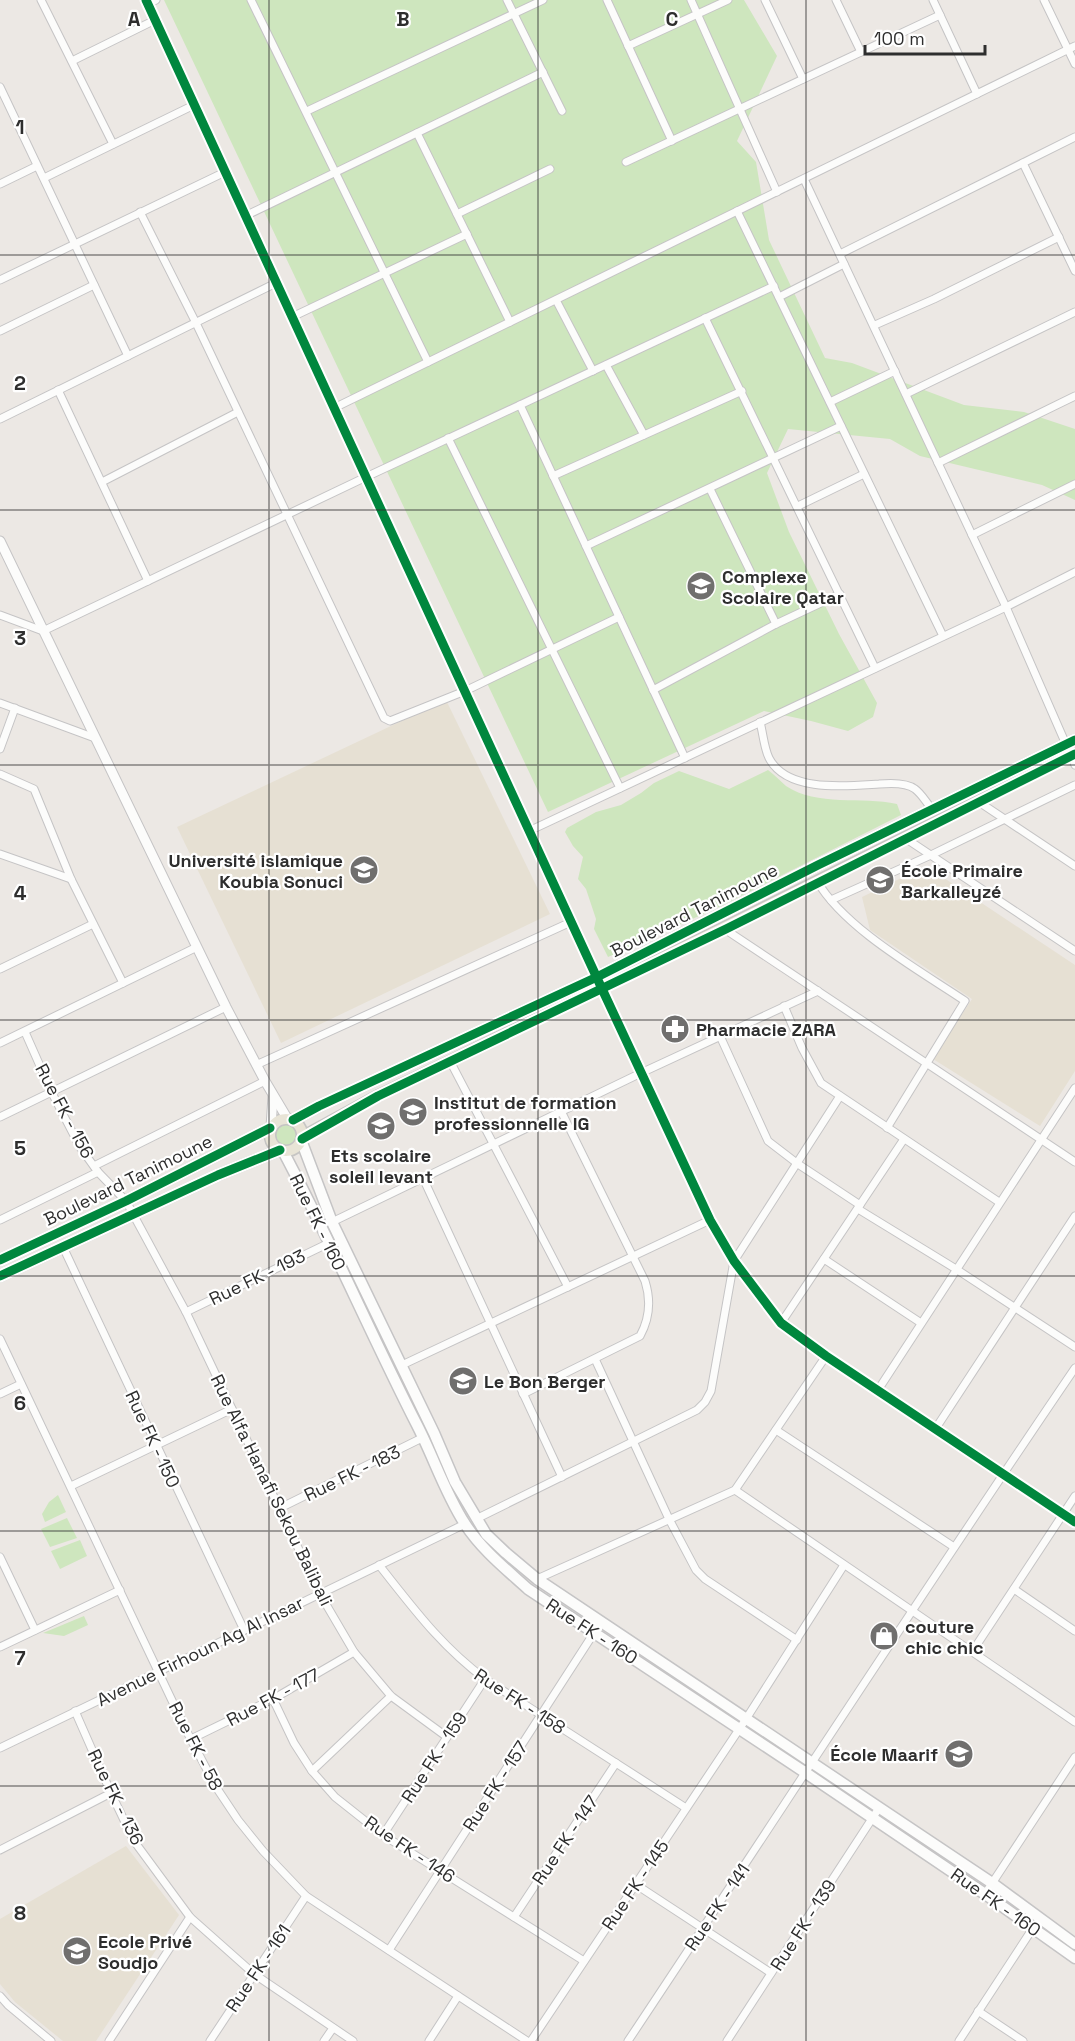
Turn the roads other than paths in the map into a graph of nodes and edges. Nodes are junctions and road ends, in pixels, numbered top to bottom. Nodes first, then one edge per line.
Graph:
1 (41, 0) edge
2 (156, 0) edge
3 (251, 0) edge
4 (507, 0) edge
5 (543, 0) edge
6 (607, 0) edge
7 (691, 0) edge
8 (728, 0) edge
9 (765, 0) edge
10 (836, 0) edge
11 (933, 0) edge
12 (1044, 0) edge
13 (147, 2) edge
14 (514, 14) junction
15 (698, 14) junction
16 (940, 15) junction
17 (155, 20) junction
18 (628, 46) junction
19 (1072, 48) edge
20 (861, 52) junction
21 (72, 61) junction
22 (1075, 64) edge
23 (543, 72) junction
24 (803, 79) junction
25 (0, 87) edge
26 (977, 94) junction
27 (3, 101) edge
28 (194, 105) junction
29 (740, 108) junction
30 (307, 111) junction
31 (562, 111) dead end
32 (417, 133) junction
33 (1075, 137) edge
34 (672, 141) junction
35 (113, 144) junction
36 (626, 162) dead end
37 (1023, 163) junction
38 (37, 166) junction
39 (550, 169) dead end
40 (225, 172) junction
41 (336, 172) junction
42 (44, 178) junction
43 (804, 178) junction
44 (0, 184) edge
45 (777, 192) junction
46 (737, 211) junction
47 (140, 212) junction
48 (457, 214) junction
49 (245, 216) junction
50 (467, 234) junction
51 (1059, 237) junction
52 (74, 244) junction
53 (840, 254) junction
54 (844, 264) junction
55 (1075, 271) edge
56 (385, 273) junction
57 (0, 280) edge
58 (276, 283) junction
59 (94, 285) junction
60 (774, 286) junction
61 (779, 297) junction
62 (556, 300) junction
63 (1075, 312) edge
64 (292, 317) junction
65 (705, 318) junction
66 (510, 322) junction
67 (196, 323) junction
68 (874, 325) junction
69 (0, 332) edge
70 (128, 356) junction
71 (428, 362) junction
72 (606, 365) junction
73 (593, 371) junction
74 (895, 371) junction
75 (58, 390) junction
76 (742, 391) junction
77 (906, 394) junction
78 (1075, 396) edge
79 (830, 402) junction
80 (520, 405) junction
81 (334, 408) junction
82 (238, 412) junction
83 (0, 419) edge
84 (841, 426) junction
85 (644, 435) junction
86 (448, 438) junction
87 (775, 458) junction
88 (938, 463) junction
89 (864, 474) junction
90 (553, 476) junction
91 (366, 477) junction
92 (102, 482) junction
93 (1075, 484) edge
94 (710, 489) junction
95 (798, 506) junction
96 (286, 515) junction
97 (972, 535) junction
98 (0, 541) edge
99 (586, 546) junction
100 (1075, 572) edge
101 (148, 580) junction
102 (840, 594) junction
103 (1006, 607) junction
104 (0, 615) edge
105 (619, 617) junction
106 (776, 624) junction
107 (43, 631) junction
108 (943, 636) junction
109 (552, 650) junction
110 (876, 668) junction
111 (653, 690) junction
112 (465, 691) junction
113 (0, 703) edge
114 (15, 708) junction
115 (760, 722) junction
116 (95, 738) junction
117 (1070, 742) edge
118 (0, 749) edge
119 (685, 758) junction
120 (1073, 758) edge
121 (0, 774) edge
122 (1075, 785) edge
123 (620, 788) junction
124 (979, 802) junction
125 (933, 810) junction
126 (1005, 819) junction
127 (529, 831) junction
128 (905, 838) junction
129 (0, 854) edge
130 (932, 855) junction
131 (1075, 866) edge
132 (71, 879) junction
133 (817, 881) junction
134 (831, 900) junction
135 (571, 922) junction
136 (93, 924) junction
137 (723, 928) junction
138 (197, 947) junction
139 (1075, 951) edge
140 (0, 969) edge
141 (599, 982) junction
142 (123, 983) junction
143 (818, 991) junction
144 (784, 1006) junction
145 (226, 1007) junction
146 (25, 1032) junction
147 (720, 1036) junction
148 (0, 1043) edge
149 (450, 1061) junction
150 (928, 1064) junction
151 (256, 1065) junction
152 (641, 1073) junction
153 (265, 1081) junction
154 (1075, 1088) edge
155 (52, 1093) junction
156 (273, 1095) junction
157 (840, 1096) junction
158 (561, 1111) junction
159 (0, 1117) edge
160 (290, 1119) junction
161 (271, 1127) junction
162 (887, 1128) junction
163 (302, 1139) junction
164 (904, 1139) junction
165 (1041, 1139) junction
166 (494, 1144) junction
167 (282, 1150) junction
168 (1075, 1162) edge
169 (798, 1164) junction
170 (96, 1169) junction
171 (423, 1178) junction
172 (126, 1201) junction
173 (999, 1202) junction
174 (859, 1207) junction
175 (134, 1214) junction
176 (1075, 1216) edge
177 (0, 1220) edge
178 (710, 1220) junction
179 (332, 1222) junction
180 (329, 1243) junction
181 (63, 1247) junction
182 (632, 1257) junction
183 (824, 1259) junction
184 (0, 1260) edge
185 (734, 1261) junction
186 (956, 1269) junction
187 (0, 1276) edge
188 (568, 1287) junction
189 (1015, 1307) junction
190 (186, 1312) junction
191 (781, 1323) junction
192 (921, 1323) junction
193 (491, 1324) junction
194 (0, 1339) edge
195 (1075, 1347) edge
196 (826, 1356) junction
197 (595, 1359) junction
198 (402, 1365) junction
199 (1075, 1368) edge
200 (21, 1384) junction
201 (878, 1390) junction
202 (0, 1394) edge
203 (523, 1394) junction
204 (232, 1409) junction
205 (936, 1428) junction
206 (776, 1430) junction
207 (424, 1437) junction
208 (634, 1441) junction
209 (156, 1445) junction
210 (1003, 1474) junction
211 (562, 1477) junction
212 (70, 1486) junction
213 (735, 1490) junction
214 (1075, 1496) edge
215 (280, 1508) junction
216 (1063, 1514) junction
217 (476, 1519) junction
218 (669, 1519) junction
219 (1075, 1522) edge
220 (465, 1524) junction
221 (482, 1537) junction
222 (954, 1547) junction
223 (0, 1557) edge
224 (379, 1565) junction
225 (844, 1565) junction
226 (537, 1579) junction
227 (1014, 1589) junction
228 (120, 1590) junction
229 (320, 1594) junction
230 (911, 1610) junction
231 (601, 1622) junction
232 (35, 1630) junction
233 (244, 1630) junction
234 (1075, 1630) edge
235 (594, 1632) junction
236 (797, 1640) junction
237 (0, 1647) edge
238 (354, 1652) junction
239 (972, 1652) junction
240 (159, 1671) junction
241 (485, 1679) junction
242 (391, 1696) junction
243 (273, 1700) junction
244 (75, 1711) junction
245 (541, 1715) junction
246 (746, 1719) junction
247 (1075, 1722) edge
248 (739, 1729) junction
249 (447, 1737) junction
250 (191, 1739) junction
251 (0, 1748) edge
252 (1075, 1757) edge
253 (616, 1763) junction
254 (809, 1768) junction
255 (312, 1772) junction
256 (111, 1793) junction
257 (686, 1808) junction
258 (875, 1813) junction
259 (383, 1835) junction
260 (0, 1850) edge
261 (441, 1870) junction
262 (992, 1883) junction
263 (635, 1884) junction
264 (985, 1894) junction
265 (306, 1896) junction
266 (190, 1917) junction
267 (514, 1917) junction
268 (703, 1928) junction
269 (1033, 1928) junction
270 (1075, 1944) edge
271 (389, 1950) junction
272 (1075, 1958) edge
273 (585, 1960) junction
274 (771, 1973) junction
275 (254, 1974) junction
276 (0, 1996) edge
277 (458, 1996) junction
278 (978, 2011) junction
279 (333, 2028) junction
280 (51, 2041) edge
281 (109, 2041) edge
282 (210, 2041) edge
283 (324, 2041) edge
284 (353, 2041) edge
285 (429, 2041) edge
286 (529, 2041) edge
287 (628, 2041) edge
288 (727, 2041) edge
289 (958, 2041) edge
290 (1023, 2041) edge

1 - 21 street
2 - 13 street
3 - 30 street
4 - 14 street
5 - 14 street
6 - 18 street
7 - 15 street
8 - 15 street
9 - 24 street
10 - 20 street
11 - 16 street
12 - 19 street
13 - 17 street
14 - 23 street
14 - 30 street
15 - 18 street
15 - 29 street
16 - 20 street
16 - 26 street
17 - 21 street
17 - 28 street
18 - 34 street
19 - 22 street
19 - 26 street
20 - 24 street
21 - 35 street
23 - 31 street
23 - 32 street
24 - 29 street
25 - 27 street
26 - 43 street
27 - 38 street
28 - 35 street
28 - 40 street
29 - 34 street
29 - 45 street
30 - 41 street
32 - 41 street
32 - 48 street
33 - 37 street
34 - 36 street
35 - 42 street
37 - 51 street
37 - 53 street
38 - 42 street
38 - 44 street
39 - 48 street
40 - 47 street
40 - 49 street
41 - 49 street
41 - 56 street
42 - 52 street
43 - 45 street
43 - 53 street
45 - 46 street
46 - 60 street
46 - 62 street
47 - 52 street
47 - 67 street
48 - 50 street
49 - 58 street
50 - 56 street
50 - 66 street
51 - 55 street
51 - 68 street
52 - 57 street
52 - 59 street
53 - 54 street
54 - 61 street
54 - 68 street
56 - 64 street
56 - 71 street
58 - 64 street
58 - 67 street
59 - 69 street
59 - 70 street
60 - 61 street
60 - 65 street
61 - 79 street
62 - 66 street
62 - 73 street
63 - 77 street
64 - 81 street
65 - 72 street
65 - 76 street
66 - 71 street
67 - 70 street
67 - 82 street
68 - 74 street
70 - 75 street
71 - 81 street
72 - 73 street
72 - 85 street
73 - 80 street
74 - 77 street
74 - 79 street
75 - 83 street
75 - 92 street
76 - 85 street
76 - 87 street
77 - 88 street
78 - 88 street
79 - 84 street
80 - 86 street
80 - 90 street
81 - 91 street
82 - 92 street
82 - 96 street
84 - 87 street
84 - 89 street
85 - 90 street
86 - 91 street
86 - 109 street
87 - 94 street
87 - 95 street
88 - 97 street
89 - 95 street
89 - 108 street
90 - 99 street
91 - 96 street
91 - 112 street
92 - 101 street
93 - 97 street
94 - 99 street
94 - 106 street
95 - 102 street
96 - 101 street
96 - 112 street
97 - 103 street
98 - 107 street
99 - 105 street
100 - 103 street
101 - 107 street
102 - 106 street
102 - 110 street
103 - 108 street
103 - 117 street
104 - 107 street
105 - 109 street
105 - 111 street
106 - 111 street
107 - 116 street
108 - 110 street
109 - 112 street
109 - 123 street
110 - 115 street
111 - 119 street
112 - 127 street
113 - 114 street
114 - 116 street
114 - 118 street
115 - 119 street
115 - 125 street
116 - 138 street
117 - 120 street
117 - 125 main road, Boulevard Tanimoune
119 - 123 street
120 - 124 main road, Boulevard Tanimoune
121 - 132 street
122 - 126 street
123 - 127 street
124 - 126 street
124 - 128 main road, Boulevard Tanimoune
125 - 141 main road, Boulevard Tanimoune
126 - 130 street
126 - 131 street
127 - 135 street
128 - 130 street
128 - 133 main road, Boulevard Tanimoune
129 - 132 street
130 - 134 street
130 - 139 street
132 - 136 street
133 - 134 street
133 - 137 main road, Boulevard Tanimoune
134 - 150 street
135 - 141 street
135 - 151 street
136 - 140 street
136 - 142 street
137 - 141 main road, Boulevard Tanimoune
137 - 143 street
138 - 142 street
138 - 145 street
141 - 149 main road, Boulevard Tanimoune
141 - 152 street
141 - 160 main road, Boulevard Tanimoune
142 - 146 street
143 - 144 street
143 - 150 street
144 - 147 street
144 - 157 street
145 - 151 street
145 - 155 street
146 - 148 street
146 - 155 street, Rue FK - 156
147 - 152 street
147 - 169 street
149 - 163 main road, Boulevard Tanimoune
149 - 166 street
150 - 162 street
150 - 165 street
151 - 153 street
152 - 158 street
152 - 178 street
153 - 156 street
153 - 170 street
154 - 165 street
155 - 159 street
155 - 170 street, Rue FK - 156
156 - 160 street
156 - 161 street
157 - 162 street
157 - 169 street
158 - 166 street
158 - 182 street
160 - 161 main road
160 - 163 main road
161 - 167 main road
161 - 172 main road, Boulevard Tanimoune
162 - 164 street
163 - 167 main road
163 - 179 main road, Rue FK - 160
164 - 173 street
164 - 174 street
165 - 168 street
165 - 173 street
166 - 171 street
166 - 188 street
167 - 175 main road, Boulevard Tanimoune
167 - 180 main road, Rue FK - 160
169 - 174 street
169 - 185 street
170 - 172 street, Rue FK - 156
170 - 177 street
171 - 179 street
171 - 193 street
172 - 175 street, Rue FK - 156
172 - 184 main road, Boulevard Tanimoune
173 - 186 street
174 - 183 street
174 - 186 street
175 - 181 main road, Boulevard Tanimoune
175 - 190 street, Rue Alfa Hanafi Sekou Balibali
176 - 189 street
178 - 182 street
178 - 185 street
179 - 198 main road, Rue FK - 160
180 - 190 street, Rue FK - 193
180 - 207 main road, Rue FK - 160
181 - 187 main road, Boulevard Tanimoune
181 - 209 street, Rue FK - 150
182 - 188 street
182 - 197 street
183 - 191 street
183 - 192 street
185 - 191 street
185 - 208 street
186 - 189 street
186 - 192 street
188 - 193 street
189 - 195 street
189 - 205 street
190 - 204 street, Rue Alfa Hanafi Sekou Balibali
191 - 196 street
192 - 201 street
193 - 198 street
193 - 203 street
194 - 200 street, Rue FK - 58
196 - 201 street
196 - 206 street
197 - 203 street
197 - 208 street
198 - 217 main road, Rue FK - 160
199 - 210 street, Rue FK - 141
200 - 202 street
200 - 212 street, Rue FK - 58
201 - 205 street
203 - 211 street
204 - 209 street
204 - 215 street, Rue Alfa Hanafi Sekou Balibali
205 - 210 street
206 - 213 street
206 - 222 street
207 - 215 street, Rue FK - 183
207 - 220 main road, Rue FK - 160
208 - 211 street
208 - 218 street
209 - 212 street
209 - 233 street, Rue FK - 150
210 - 216 street
210 - 222 street, Rue FK - 141
211 - 217 street
212 - 228 street, Rue FK - 58
213 - 218 street
213 - 225 street
214 - 216 street
215 - 229 street, Rue Alfa Hanafi Sekou Balibali
216 - 219 street
216 - 227 street
217 - 221 main road, Rue FK - 160
218 - 226 street
218 - 236 street
220 - 221 main road, Rue FK - 160
220 - 224 street, Avenue Firhoun Ag Al Insar
221 - 226 main road, Rue FK - 160
221 - 235 main road, Rue FK - 160
222 - 230 street, Rue FK - 141
223 - 232 street
224 - 229 street, Avenue Firhoun Ag Al Insar
224 - 241 street, Rue FK - 158
225 - 230 street
225 - 236 street, Rue FK - 145
226 - 231 main road, Rue FK - 160
227 - 234 street
227 - 239 street
228 - 232 street
228 - 240 street, Rue FK - 58
229 - 233 street, Avenue Firhoun Ag Al Insar
229 - 238 street, Rue Alfa Hanafi Sekou Balibali
230 - 239 street
230 - 254 street, Rue FK - 141
231 - 235 street, Rue FK - 157
231 - 246 main road, Rue FK - 160
232 - 237 street
233 - 240 street, Avenue Firhoun Ag Al Insar
235 - 245 street, Rue FK - 157
235 - 248 main road, Rue FK - 160
236 - 246 street, Rue FK - 145
238 - 242 street, Rue Alfa Hanafi Sekou Balibali
238 - 243 street, Rue FK - 177
239 - 247 street
240 - 244 street, Avenue Firhoun Ag Al Insar
240 - 250 street, Rue FK - 58
241 - 245 street, Rue FK - 158
241 - 249 street, Rue FK - 159
242 - 249 street, Rue Alfa Hanafi Sekou Balibali
242 - 255 street
243 - 250 street, Rue FK - 177
243 - 255 street, Rue FK - 146
244 - 251 street, Avenue Firhoun Ag Al Insar
244 - 256 street, Rue FK - 136
245 - 253 street, Rue FK - 158
245 - 261 street, Rue FK - 157
246 - 248 street, Rue FK - 145
246 - 254 main road, Rue FK - 160
248 - 254 main road, Rue FK - 160
248 - 257 street, Rue FK - 145
249 - 259 street, Rue FK - 159
250 - 265 street, Rue FK - 58
252 - 262 street
253 - 257 street, Rue FK - 158
253 - 267 street, Rue FK - 147
254 - 258 main road, Rue FK - 160
254 - 268 street, Rue FK - 141
255 - 259 street, Rue FK - 146
256 - 260 street
256 - 266 street, Rue FK - 136
257 - 263 street, Rue FK - 145
258 - 262 main road, Rue FK - 160
258 - 264 main road, Rue FK - 160
258 - 274 street, Rue FK - 139
259 - 261 street, Rue FK - 146
261 - 267 street, Rue FK - 146
261 - 271 street, Rue FK - 157
262 - 264 street
262 - 270 main road, Rue FK - 160
263 - 268 street
263 - 273 street, Rue FK - 145
264 - 269 main road, Rue FK - 160
265 - 271 street, Rue FK - 58
265 - 275 street, Rue FK - 161
266 - 275 street, Rue FK - 136
266 - 281 street
267 - 273 street, Rue FK - 146
268 - 274 street
268 - 287 street, Rue FK - 141
269 - 272 main road, Rue FK - 160
269 - 278 street
271 - 277 street, Rue FK - 58
273 - 286 street, Rue FK - 145
274 - 288 street, Rue FK - 139
275 - 279 street, Rue FK - 136
275 - 282 street, Rue FK - 161
276 - 280 street
277 - 285 street
277 - 286 street, Rue FK - 58
278 - 289 street
278 - 290 street
279 - 283 street
279 - 284 street, Rue FK - 136

